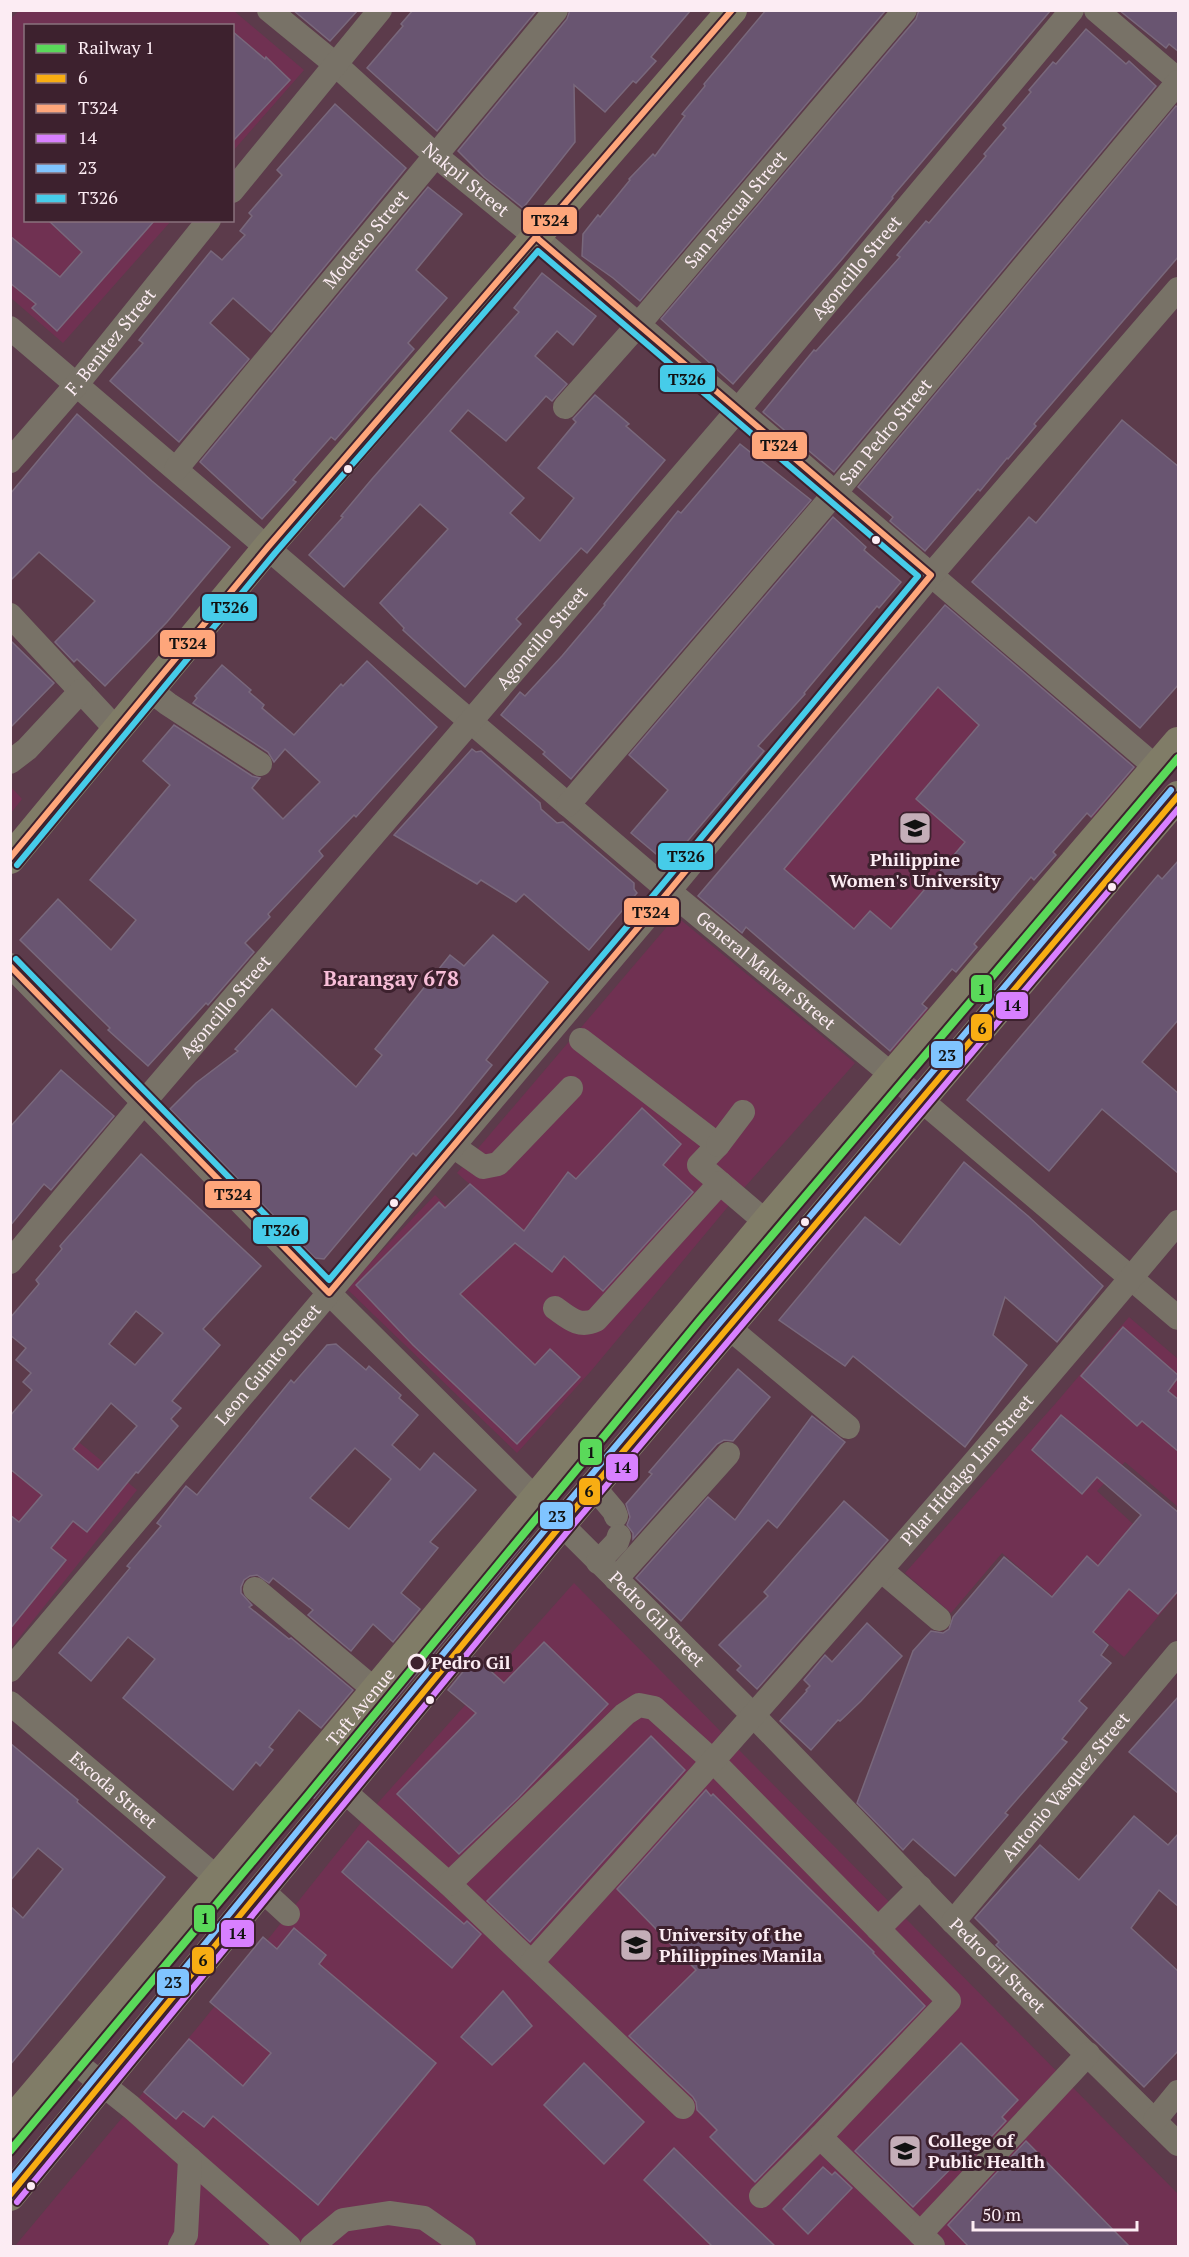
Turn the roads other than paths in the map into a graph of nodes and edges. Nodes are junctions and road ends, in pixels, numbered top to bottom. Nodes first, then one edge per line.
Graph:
1 (269, 10) edge
2 (380, 10) edge
3 (556, 10) edge
4 (732, 10) edge
5 (905, 10) edge
6 (1071, 10) edge
7 (1096, 10) edge
8 (335, 64) junction
9 (1179, 81) edge
10 (435, 155) junction
11 (234, 189) edge
12 (206, 222) edge
13 (537, 238) junction
14 (1179, 289) edge
15 (638, 325) junction
16 (10, 328) edge
17 (77, 384) junction
18 (565, 407) dead end
19 (737, 411) junction
20 (10, 461) edge
21 (176, 469) junction
22 (835, 493) junction
23 (268, 548) junction
24 (931, 575) junction
25 (10, 615) edge
26 (150, 690) junction
27 (81, 691) junction
28 (470, 721) junction
29 (117, 730) junction
30 (1179, 742) edge
31 (10, 762) edge
32 (260, 764) dead end
33 (1157, 768) junction
34 (1179, 796) edge
35 (568, 805) junction
36 (15, 846) edge
37 (669, 891) junction
38 (10, 965) edge
39 (581, 1040) dead end
40 (892, 1075) junction
41 (571, 1088) dead end
42 (921, 1100) junction
43 (144, 1102) junction
44 (743, 1112) dead end
45 (718, 1145) junction
46 (453, 1146) junction
47 (720, 1183) junction
48 (766, 1222) junction
49 (1179, 1222) edge
50 (10, 1262) edge
51 (1131, 1278) junction
52 (329, 1293) junction
53 (555, 1308) dead end
54 (1179, 1318) edge
55 (729, 1327) junction
56 (848, 1427) dead end
57 (728, 1454) dead end
58 (593, 1486) junction
59 (534, 1498) junction
60 (561, 1525) junction
61 (598, 1562) junction
62 (881, 1570) junction
63 (616, 1579) junction
64 (255, 1589) dead end
65 (939, 1618) dead end
66 (1179, 1653) edge
67 (10, 1670) edge
68 (375, 1690) junction
69 (10, 1703) edge
70 (753, 1715) junction
71 (714, 1762) junction
72 (344, 1791) junction
73 (217, 1878) junction
74 (449, 1884) junction
75 (920, 1887) junction
76 (262, 1890) junction
77 (288, 1914) dead end
78 (953, 1922) junction
79 (878, 1929) junction
80 (532, 1962) junction
81 (1088, 2054) junction
82 (67, 2056) junction
83 (103, 2084) junction
84 (1179, 2092) edge
85 (683, 2107) dead end
86 (1155, 2120) junction
87 (10, 2123) edge
88 (820, 2137) junction
89 (1179, 2144) edge
90 (190, 2159) junction
91 (10, 2196) edge
92 (761, 2196) dead end
93 (926, 2240) edge
94 (180, 2247) edge
95 (289, 2247) edge
96 (312, 2247) edge
97 (464, 2247) edge

1 - 8 street, Nakpil Street
2 - 8 street
3 - 10 street, Modesto Street
4 - 13 main road
5 - 15 street, San Pascual Street
6 - 19 street, Agoncillo Street
7 - 9 street
8 - 10 street, Nakpil Street
8 - 11 street
9 - 22 street, San Pedro Street
10 - 13 street, Nakpil Street
10 - 21 street, Modesto Street
12 - 17 street, F. Benitez Street
13 - 15 street, Nakpil Street
13 - 23 main road
14 - 24 street, Leon Guinto Street
15 - 18 street, San Pascual Street
15 - 19 street, Nakpil Street
16 - 17 street, General Malvar Street
17 - 20 street, F. Benitez Street
17 - 21 street, General Malvar Street
19 - 22 street, Nakpil Street
19 - 28 street, Agoncillo Street
21 - 23 street, General Malvar Street
22 - 24 street, Nakpil Street
22 - 35 street, San Pedro Street
23 - 26 main road
23 - 28 street, General Malvar Street
24 - 33 street, Nakpil Street
24 - 37 street, Leon Guinto Street
25 - 27 street
26 - 29 main road
26 - 32 street
27 - 29 street
27 - 31 street
28 - 35 street, General Malvar Street
28 - 43 street, Agoncillo Street
29 - 36 main road
30 - 33 main road, Taft Avenue
33 - 40 main road, Taft Avenue
34 - 42 main road
35 - 37 street, General Malvar Street
37 - 40 street, General Malvar Street
37 - 46 street, Leon Guinto Street
38 - 43 street, Pedro Gil Street
39 - 45 street
40 - 48 main road, Taft Avenue
41 - 46 street
42 - 51 street
42 - 55 main road
43 - 50 street, Agoncillo Street
43 - 52 street, Pedro Gil Street
44 - 45 street
45 - 47 street
46 - 52 street, Leon Guinto Street
47 - 48 street
47 - 53 street
48 - 59 main road, Taft Avenue
49 - 51 street, Pilar Hidalgo Lim Street
51 - 54 street
51 - 62 street, Pilar Hidalgo Lim Street
52 - 59 street, Pedro Gil Street
52 - 67 street, Leon Guinto Street
55 - 56 street
55 - 58 main road
57 - 63 street
58 - 60 main road
58 - 61 street
59 - 60 street, Pedro Gil Street
59 - 68 main road, Taft Avenue
60 - 61 street, Pedro Gil Street
60 - 72 main road
61 - 63 street, Pedro Gil Street
62 - 65 street
62 - 70 street, Pilar Hidalgo Lim Street
63 - 70 street, Pedro Gil Street
64 - 68 street
66 - 78 street, Antonio Vasquez Street
68 - 73 main road, Taft Avenue
69 - 73 street, Escoda Street
70 - 71 street, Pilar Hidalgo Lim Street
70 - 75 street, Pedro Gil Street
71 - 74 street
71 - 79 street
71 - 80 street, Pilar Hidalgo Lim Street
72 - 74 street
72 - 76 main road
73 - 82 main road, Taft Avenue
74 - 80 street
75 - 78 street, Pedro Gil Street
75 - 79 street
76 - 77 street
76 - 83 main road
78 - 81 street, Pedro Gil Street
79 - 88 street
80 - 85 street
81 - 86 street, Pedro Gil Street
81 - 93 street
82 - 83 street
82 - 87 main road, Taft Avenue
83 - 90 street
83 - 91 main road
84 - 86 street
86 - 89 street, Pedro Gil Street
88 - 92 street
88 - 93 street
90 - 94 street
90 - 95 street
96 - 97 street

